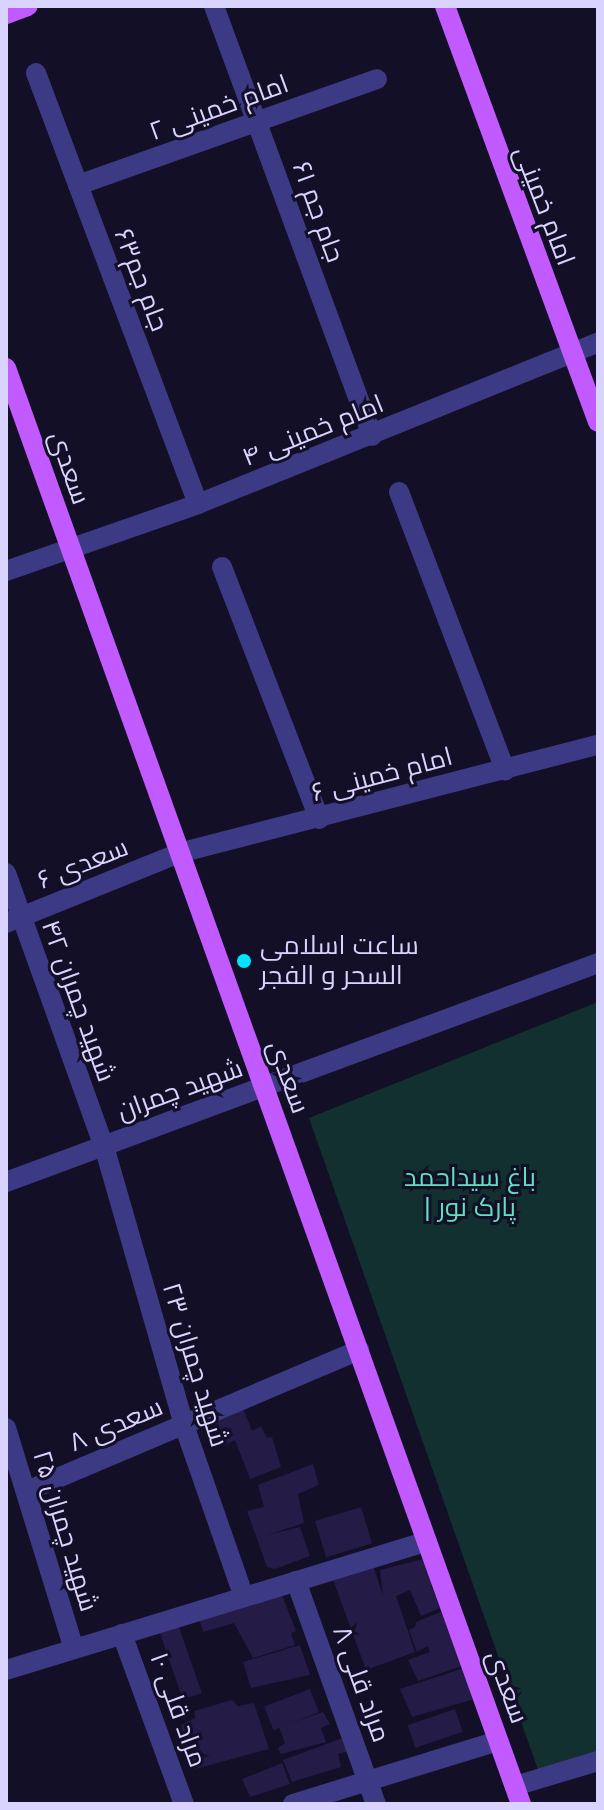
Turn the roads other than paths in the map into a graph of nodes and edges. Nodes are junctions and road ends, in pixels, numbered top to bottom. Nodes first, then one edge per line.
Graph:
1 (28, 6) edge
2 (214, 6) edge
3 (445, 6) edge
4 (6, 14) edge
5 (36, 73) dead end
6 (377, 79) dead end
7 (258, 121) junction
8 (78, 185) junction
9 (598, 342) edge
10 (572, 353) junction
11 (6, 368) edge
12 (598, 422) edge
13 (372, 436) junction
14 (399, 492) dead end
15 (198, 504) junction
16 (70, 549) junction
17 (222, 567) dead end
18 (6, 571) edge
19 (598, 745) edge
20 (505, 770) junction
21 (319, 819) junction
22 (179, 853) junction
23 (6, 873) edge
24 (13, 920) edge
25 (598, 963) edge
26 (263, 1087) junction
27 (104, 1146) junction
28 (6, 1182) edge
29 (359, 1350) junction
30 (184, 1425) junction
31 (6, 1428) edge
32 (27, 1491) junction
33 (427, 1541) junction
34 (296, 1581) junction
35 (244, 1597) junction
36 (122, 1634) junction
37 (74, 1649) junction
38 (6, 1670) edge
39 (498, 1741) junction
40 (598, 1761) edge
41 (368, 1781) junction
42 (518, 1795) edge
43 (184, 1804) edge
44 (293, 1804) edge
45 (376, 1804) edge

1 - 4 main road
2 - 7 street, جام جم ۶۱
3 - 10 main road, امام خمینی
5 - 8 street, جام جم۶۳
6 - 7 street, امام خمینی ۲
7 - 8 street, امام خمینی ۲
7 - 13 street, جام جم ۶۱
8 - 15 street, جام جم۶۳
9 - 10 street, امام خمینی ۴
10 - 12 main road, امام خمینی
10 - 13 street, امام خمینی ۴
11 - 16 main road, سعدی
13 - 15 street, امام خمینی ۴
14 - 20 street
15 - 16 street, امام خمینی ۴
16 - 18 street, امام خمینی ۴
16 - 22 main road, سعدی
17 - 21 street
19 - 20 street, امام خمینی ۶
20 - 21 street, امام خمینی ۶
21 - 22 street, امام خمینی ۶
22 - 24 street, سعدی ۶
22 - 26 main road, سعدی
23 - 24 street, شهید چمران ۴۲
24 - 27 street, شهید چمران ۴۲
25 - 26 street, شهید چمران
26 - 27 street, شهید چمران
26 - 29 main road, سعدی
27 - 28 street, شهید چمران
27 - 30 street, شهید چمران ۲۳
29 - 30 street, سعدی ۸
29 - 33 main road, سعدی
30 - 32 street, سعدی ۸
30 - 35 street, شهید چمران ۲۳
31 - 32 street, شهید چمران ۲۵
32 - 37 street, شهید چمران ۲۵
33 - 34 street
33 - 39 main road, سعدی
34 - 35 street
34 - 41 street, مراد قلی ۸
35 - 36 street
36 - 37 street
36 - 43 street, مراد قلی ۱۰
37 - 38 street
39 - 41 street
39 - 42 main road, سعدی
40 - 42 street
41 - 44 street
41 - 45 street, مراد قلی ۸

